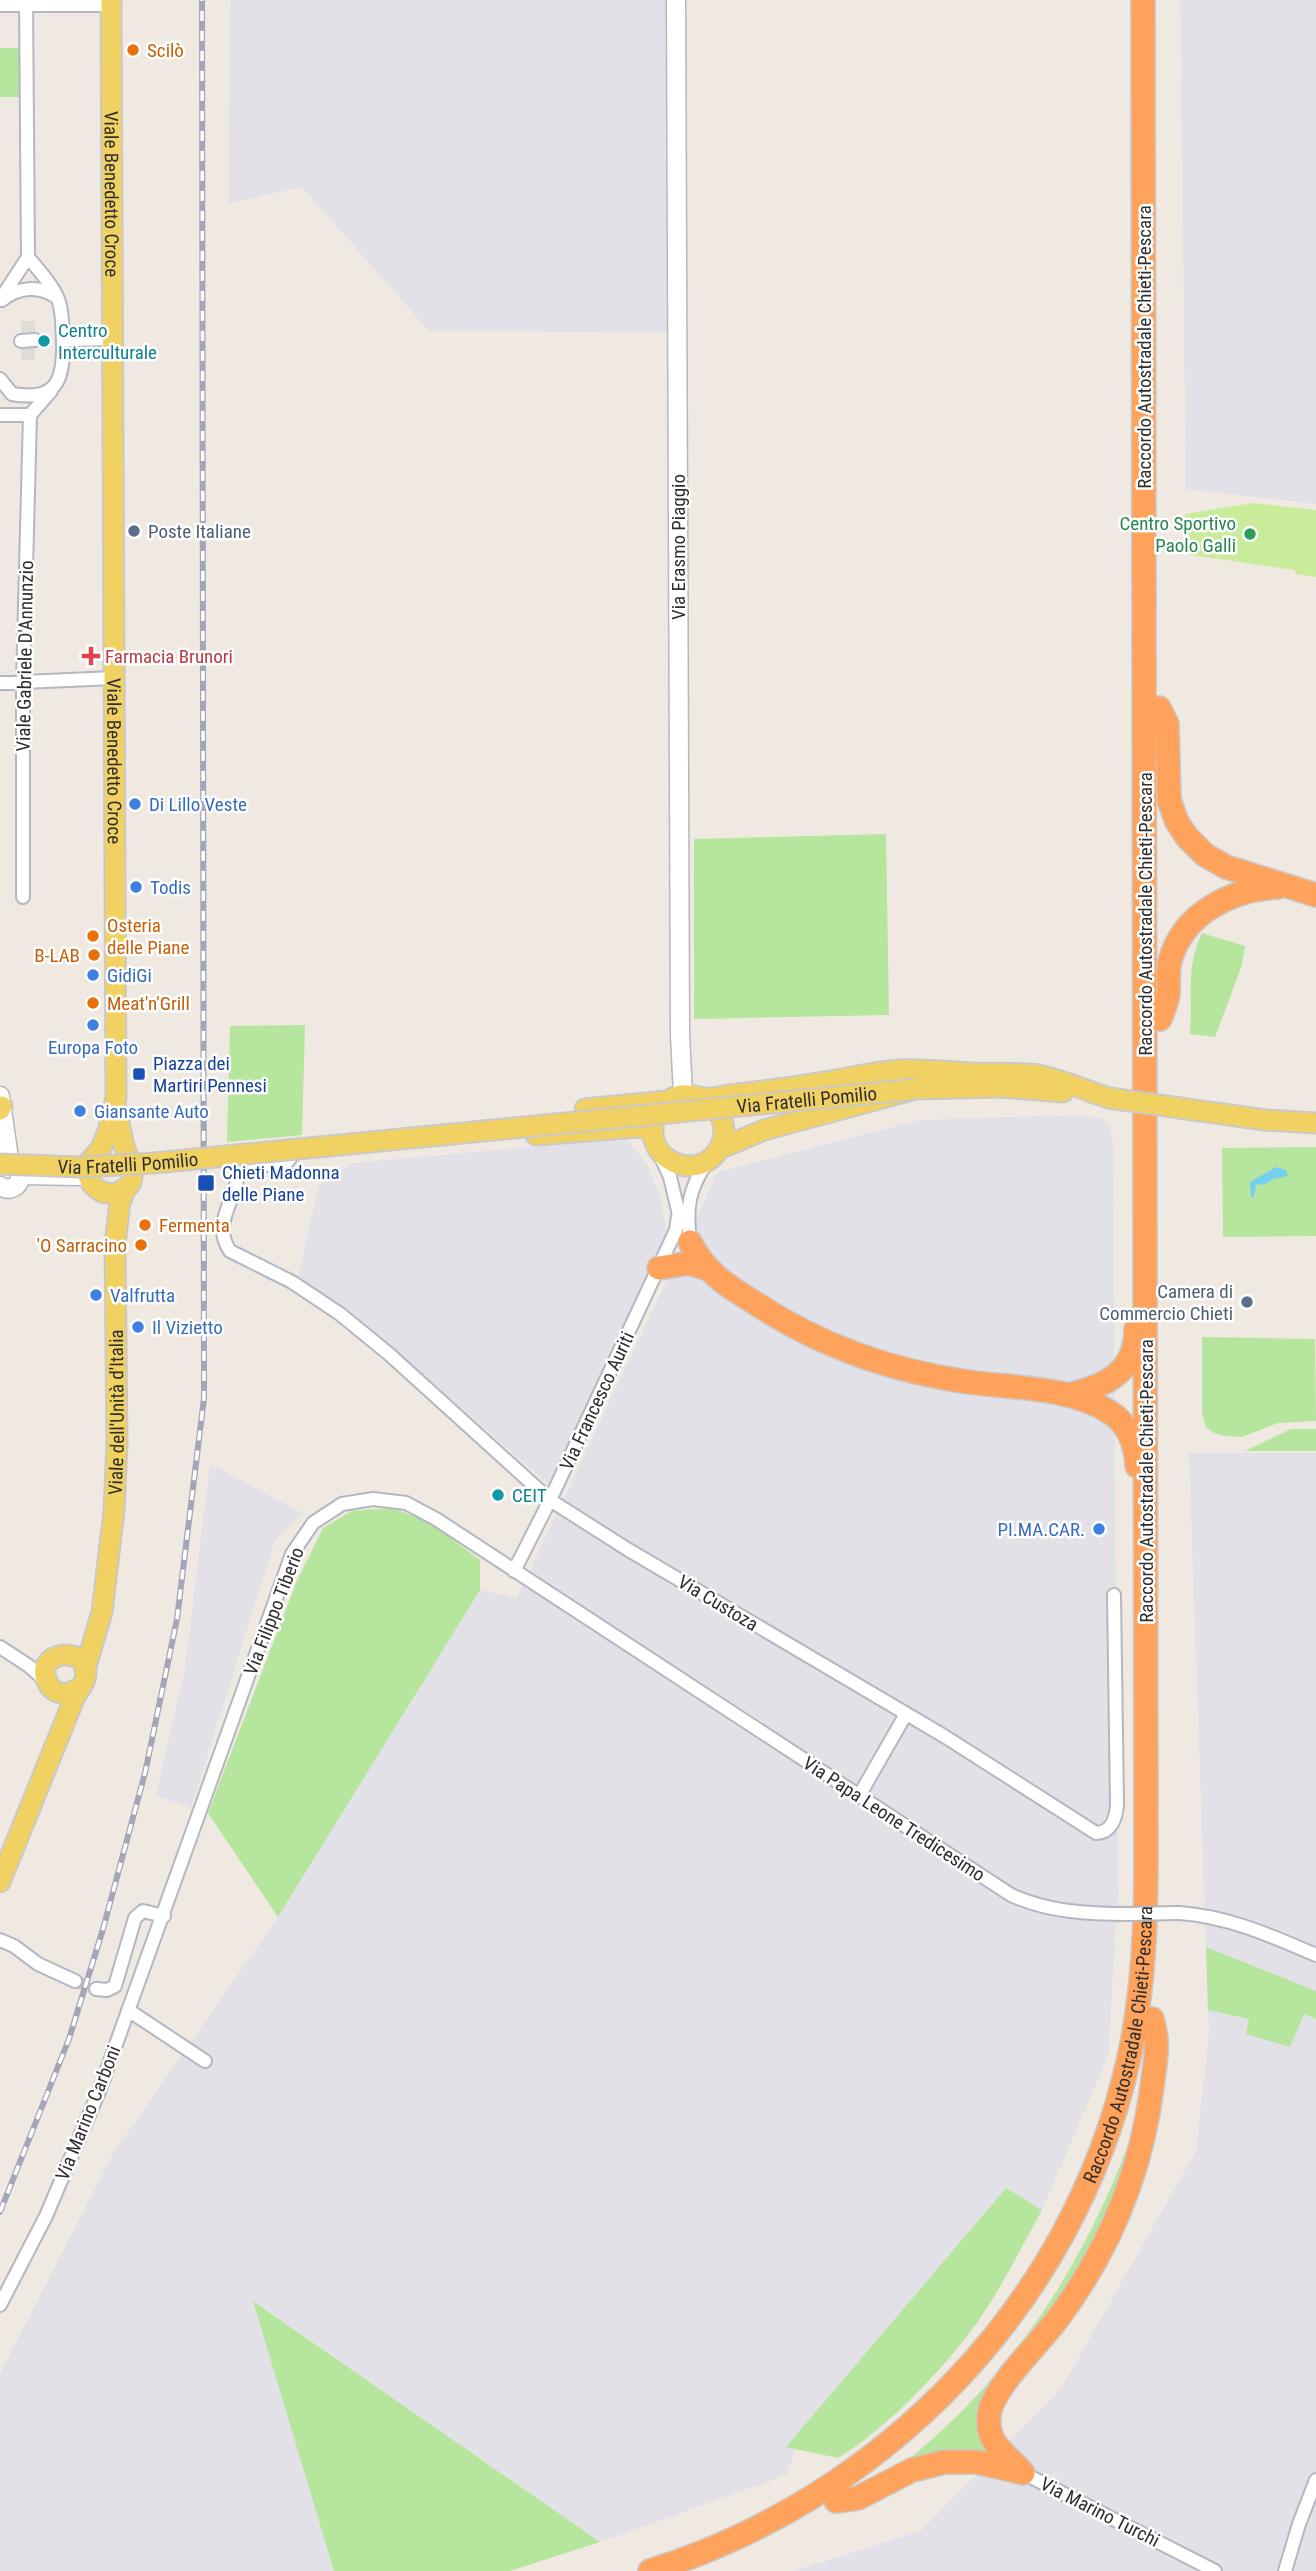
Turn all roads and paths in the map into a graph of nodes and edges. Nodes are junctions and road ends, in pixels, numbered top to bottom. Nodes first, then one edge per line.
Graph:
1 (676, 0) edge
2 (1143, 0) edge
3 (1158, 0) edge
4 (26, 2) edge
5 (111, 3) edge
6 (0, 5) edge
7 (28, 257) junction
8 (59, 300) junction
9 (0, 301) edge
10 (113, 339) junction
11 (35, 340) dead end
12 (63, 340) junction
13 (21, 341) dead end
14 (0, 379) edge
15 (51, 391) junction
16 (12, 394) junction
17 (0, 415) edge
18 (30, 415) junction
19 (114, 678) junction
20 (0, 682) edge
21 (23, 683) junction
22 (1159, 708) junction
23 (1286, 887) junction
24 (1316, 895) edge
25 (23, 897) dead end
26 (1160, 1019) junction
27 (916, 1089) junction
28 (705, 1098) junction
29 (1109, 1098) junction
30 (670, 1101) junction
31 (1, 1104) edge
32 (115, 1104) junction
33 (1316, 1123) edge
34 (438, 1136) junction
35 (655, 1139) junction
36 (100, 1150) junction
37 (714, 1154) junction
38 (127, 1155) junction
39 (6, 1166) edge
40 (89, 1179) junction
41 (0, 1186) edge
42 (126, 1188) junction
43 (678, 1216) junction
44 (690, 1242) junction
45 (116, 1244) junction
46 (659, 1268) junction
47 (705, 1268) junction
48 (1146, 1293) junction
49 (1068, 1395) junction
50 (551, 1500) junction
51 (1146, 1500) junction
52 (514, 1571) junction
53 (104, 1581) junction
54 (1114, 1595) dead end
55 (0, 1647) edge
56 (59, 1656) junction
57 (16, 1658) junction
58 (82, 1679) junction
59 (51, 1687) junction
60 (906, 1714) junction
61 (65, 1722) junction
62 (859, 1796) junction
63 (0, 1882) edge
64 (164, 1916) junction
65 (0, 1940) edge
66 (1316, 1955) edge
67 (75, 1981) tunnel mouth
68 (96, 1989) dead end
69 (128, 2010) junction
70 (1152, 2019) junction
71 (205, 2061) dead end
72 (0, 2305) edge
73 (1023, 2473) junction
74 (1316, 2480) edge
75 (836, 2501) junction
76 (650, 2571) edge
77 (694, 2571) edge
78 (1215, 2571) edge
79 (1285, 2571) edge

1 - 30 street, Via Erasmo Piaggio
2 - 48 highway, Raccordo Autostradale Chieti-Pescara
3 - 22 highway, Raccordo Autostradale Chieti-Pescara
4 - 5 street
4 - 6 street
4 - 7 street
5 - 10 main road, Viale Benedetto Croce
7 - 8 street
7 - 9 street
8 - 9 street
8 - 12 street
10 - 12 street
10 - 19 main road, Viale Benedetto Croce
11 - 13 street
12 - 15 street
14 - 16 street
15 - 16 street
15 - 18 street
16 - 18 street
17 - 18 street
18 - 21 street, Viale Gabriele D'Annunzio
19 - 21 street
19 - 32 main road, Viale Benedetto Croce
20 - 21 street
21 - 25 street, Viale Gabriele D'Annunzio
22 - 23 highway
22 - 26 highway, Raccordo Autostradale Chieti-Pescara
23 - 24 highway
23 - 26 highway
26 - 70 highway, Raccordo Autostradale Chieti-Pescara
27 - 29 main road, Via Fratelli Pomilio
27 - 34 main road, Via Fratelli Pomilio, bridge
27 - 37 main road, bridge
28 - 29 main road
28 - 30 main road
28 - 37 main road
29 - 33 main road, Via Fratelli Pomilio, bridge
30 - 34 main road, bridge
30 - 35 main road
30 - 50 street, Via Custoza
31 - 39 street
32 - 36 main road
32 - 38 main road
34 - 35 main road, bridge
34 - 39 main road, Via Fratelli Pomilio, bridge
35 - 37 main road
35 - 43 street
36 - 38 main road
36 - 40 main road
37 - 44 street
38 - 42 main road
39 - 40 street
39 - 41 street
40 - 42 main road
40 - 45 main road, Viale dell'Unità d'Italia
42 - 45 main road, Viale dell'Unità d'Italia
43 - 44 street
43 - 46 street, Via Francesco Auriti
44 - 46 street, Via Francesco Auriti
44 - 47 highway
45 - 53 main road, Viale dell'Unità d'Italia
46 - 47 highway
46 - 50 street, Via Francesco Auriti
47 - 49 highway
48 - 49 highway
48 - 51 highway, Raccordo Autostradale Chieti-Pescara
49 - 51 highway
50 - 52 street, Via Francesco Auriti
50 - 60 street, Via Custoza
51 - 76 highway, Raccordo Autostradale Chieti-Pescara
52 - 62 street, Via Papa Leone Tredicesimo
52 - 64 street, Via Filippo Tiberio
53 - 56 main road, Viale dell'Unità d'Italia
53 - 58 main road, Viale dell'Unità d'Italia
54 - 60 street, Via Custoza
55 - 57 street
56 - 57 street
56 - 58 main road
56 - 59 main road
57 - 59 street
58 - 59 main road
58 - 61 main road, Viale dell'Unità d'Italia
59 - 61 main road
60 - 62 street
61 - 63 main road, Viale dell'Unità d'Italia
62 - 66 street, Via Papa Leone Tredicesimo, bridge
64 - 68 street
64 - 69 street, Via Marino Carboni
65 - 67 street
69 - 71 street
69 - 72 street, Via Marino Carboni
70 - 73 highway
70 - 75 highway, Raccordo Autostradale Chieti-Pescara
73 - 75 highway
73 - 78 street, Via Marino Turchi
74 - 79 street
75 - 77 highway, Raccordo Autostradale Chieti-Pescara

